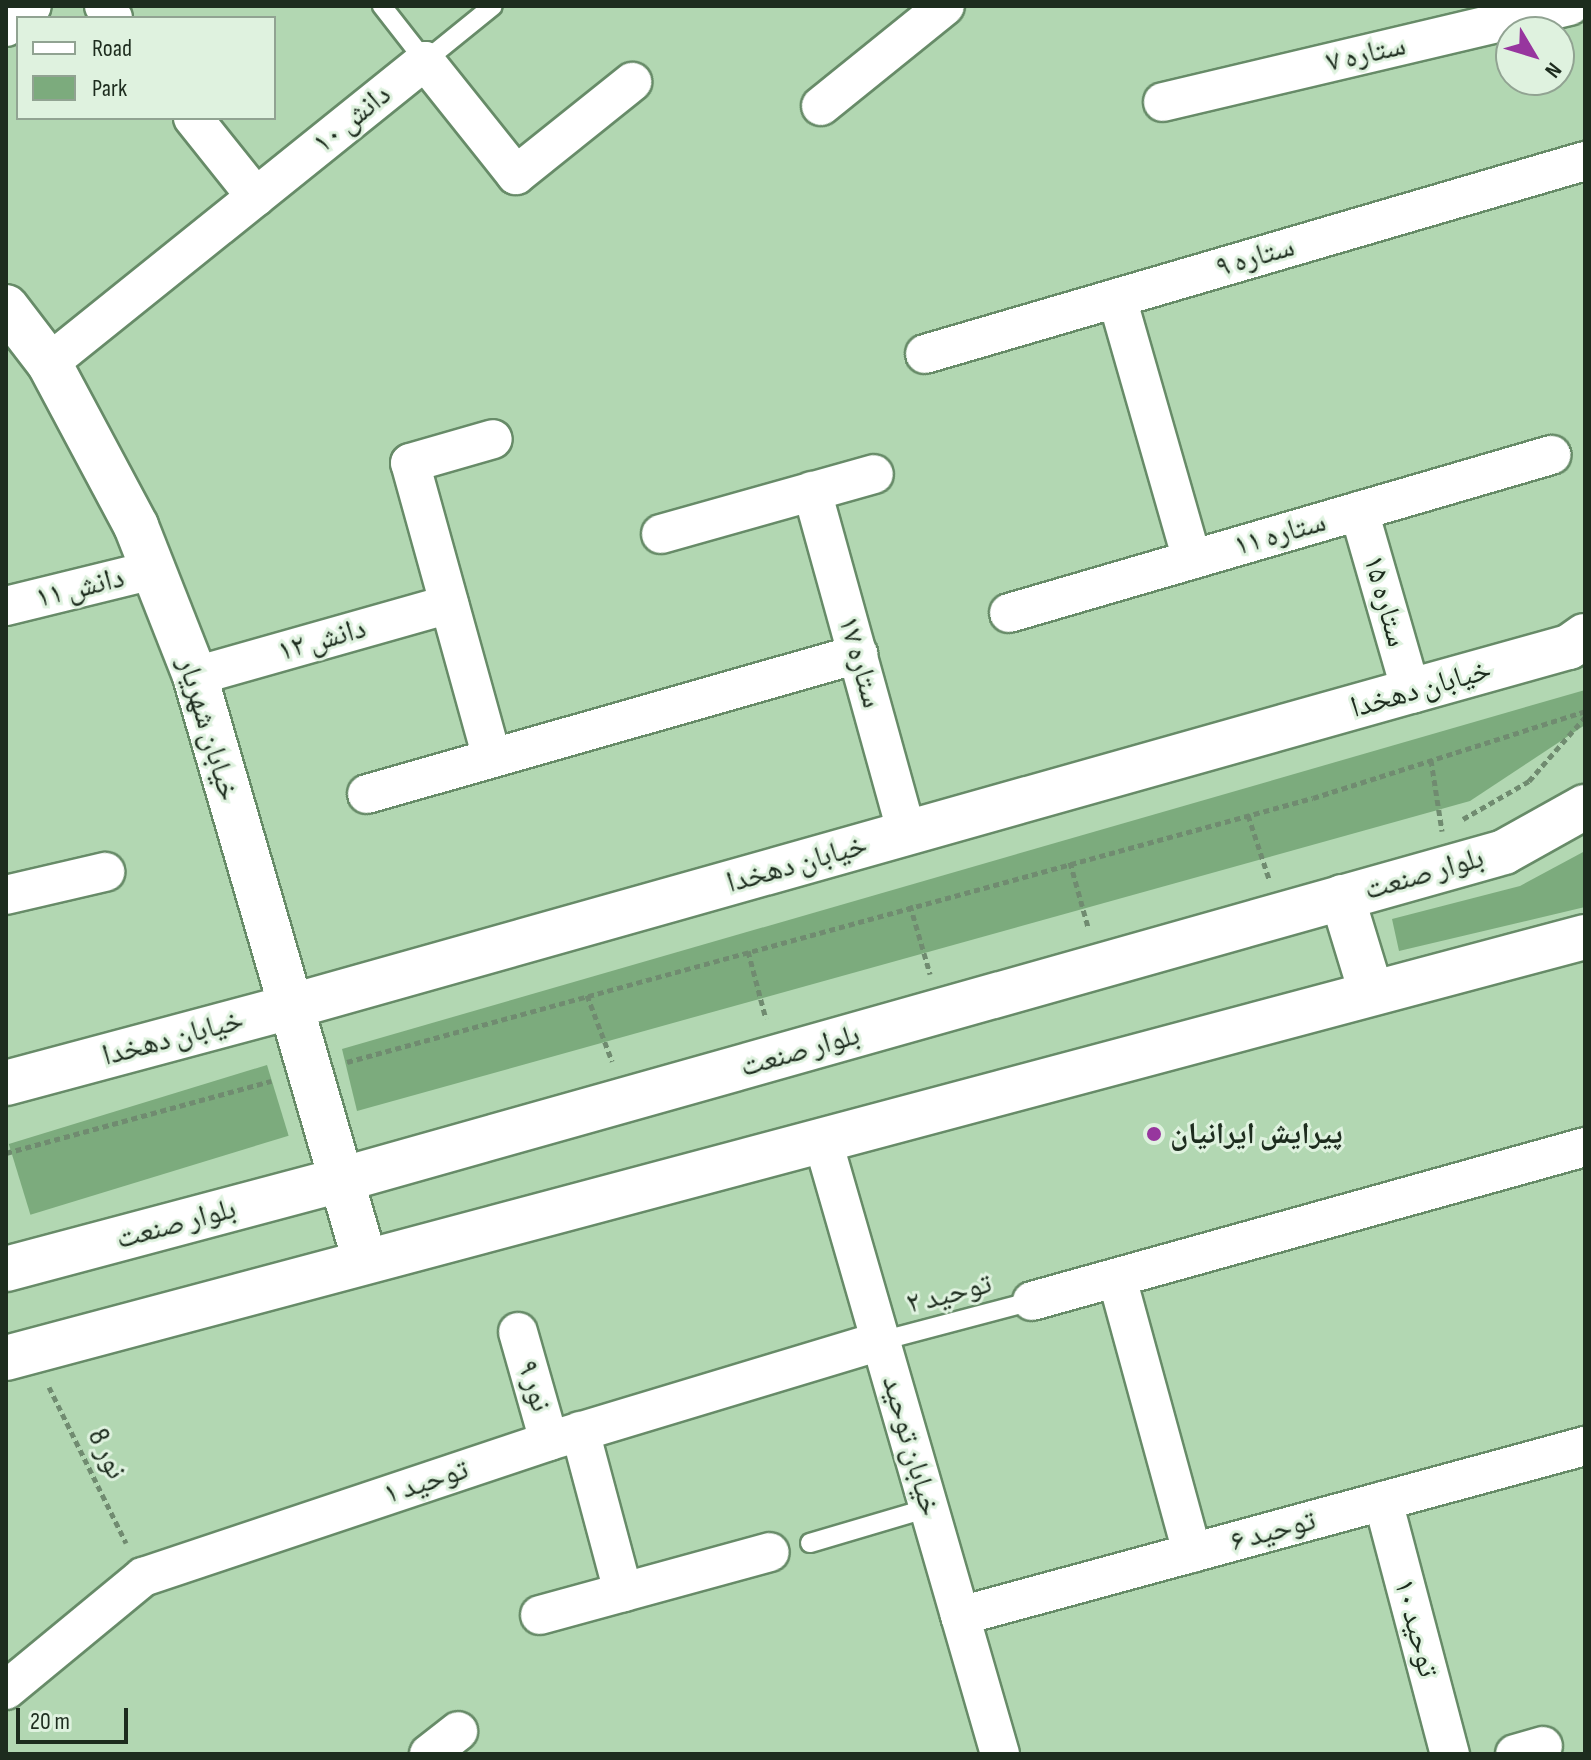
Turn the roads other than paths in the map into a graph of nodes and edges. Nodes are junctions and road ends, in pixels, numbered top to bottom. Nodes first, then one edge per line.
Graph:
1 (382, 6) edge
2 (493, 6) edge
3 (945, 6) edge
4 (1570, 6) edge
5 (425, 61) junction
6 (632, 82) dead end
7 (1163, 102) dead end
8 (821, 106) dead end
9 (195, 120) edge
10 (1585, 161) edge
11 (256, 197) junction
12 (1117, 298) junction
13 (6, 307) edge
14 (925, 354) dead end
15 (49, 363) junction
16 (493, 439) dead end
17 (1551, 455) dead end
18 (874, 474) dead end
19 (812, 491) junction
20 (1359, 511) junction
21 (661, 534) dead end
22 (1192, 559) junction
23 (153, 570) junction
24 (449, 604) junction
25 (6, 605) edge
26 (1009, 613) dead end
27 (1585, 636) edge
28 (858, 654) junction
29 (195, 676) junction
30 (1411, 691) junction
31 (492, 758) junction
32 (367, 794) dead end
33 (1585, 807) edge
34 (907, 833) junction
35 (105, 872) dead end
36 (6, 895) edge
37 (1342, 897) junction
38 (1585, 937) edge
39 (1371, 992) junction
40 (289, 1007) junction
41 (6, 1083) edge
42 (822, 1138) junction
43 (1585, 1147) edge
44 (344, 1179) junction
45 (365, 1261) junction
46 (6, 1269) edge
47 (1117, 1278) junction
48 (1032, 1301) joint
49 (518, 1332) dead end
50 (881, 1341) junction
51 (19, 1355) edge
52 (564, 1436) junction
53 (1585, 1446) edge
54 (1383, 1501) junction
55 (929, 1508) junction
56 (810, 1543) dead end
57 (770, 1552) dead end
58 (1192, 1553) junction
59 (623, 1592) junction
60 (540, 1615) dead end
61 (960, 1616) junction
62 (6, 1690) edge
63 (1000, 1754) edge
64 (1450, 1754) edge

1 - 5 lane
2 - 5 lane
3 - 8 street
4 - 7 street, ستاره ۷
5 - 6 street
5 - 11 street, دانش ۱۰
9 - 11 street
10 - 12 street, ستاره ۹
11 - 15 street, دانش ۱۰
12 - 14 street, ستاره ۹
12 - 22 street
13 - 15 main road, خیابان شهریار
15 - 23 main road, خیابان شهریار
16 - 24 street
17 - 20 street, ستاره ۱۱
18 - 19 street
19 - 21 street
19 - 28 street, ستاره ۱۷
20 - 22 street, ستاره ۱۱
20 - 30 street, ستاره ۱۵
22 - 26 street, ستاره ۱۱
23 - 25 street, دانش ۱۱
23 - 29 main road, خیابان شهریار
24 - 29 street, دانش ۱۲
24 - 31 street
27 - 30 main road, خیابان دهخدا
28 - 31 street
28 - 34 street, ستاره ۱۷
29 - 40 main road, خیابان شهریار
30 - 34 main road, خیابان دهخدا
31 - 32 street
33 - 37 main road, بلوار صنعت
34 - 40 main road, خیابان دهخدا
35 - 36 street
37 - 39 main road
37 - 44 main road, بلوار صنعت
38 - 39 main road
39 - 42 main road
40 - 41 main road, خیابان دهخدا
40 - 44 main road, خیابان شهریار
42 - 45 main road
42 - 50 street, خیابان توحید
43 - 47 street
44 - 45 main road, خیابان شهریار
44 - 46 main road, بلوار صنعت
45 - 51 main road
47 - 48 street
47 - 58 street
48 - 50 lane, توحید ۲
49 - 52 street, نور ۹
50 - 52 street, توحید ۱
50 - 55 street, خیابان توحید
52 - 59 street, نور ۹
52 - 62 street, توحید ۱
53 - 54 street, توحید ۶
54 - 58 street, توحید ۶
54 - 64 street, توحید ۱۰
55 - 56 lane
55 - 61 street, خیابان توحید
57 - 59 street
58 - 61 street, توحید ۶
59 - 60 street
61 - 63 street, خیابان توحید

